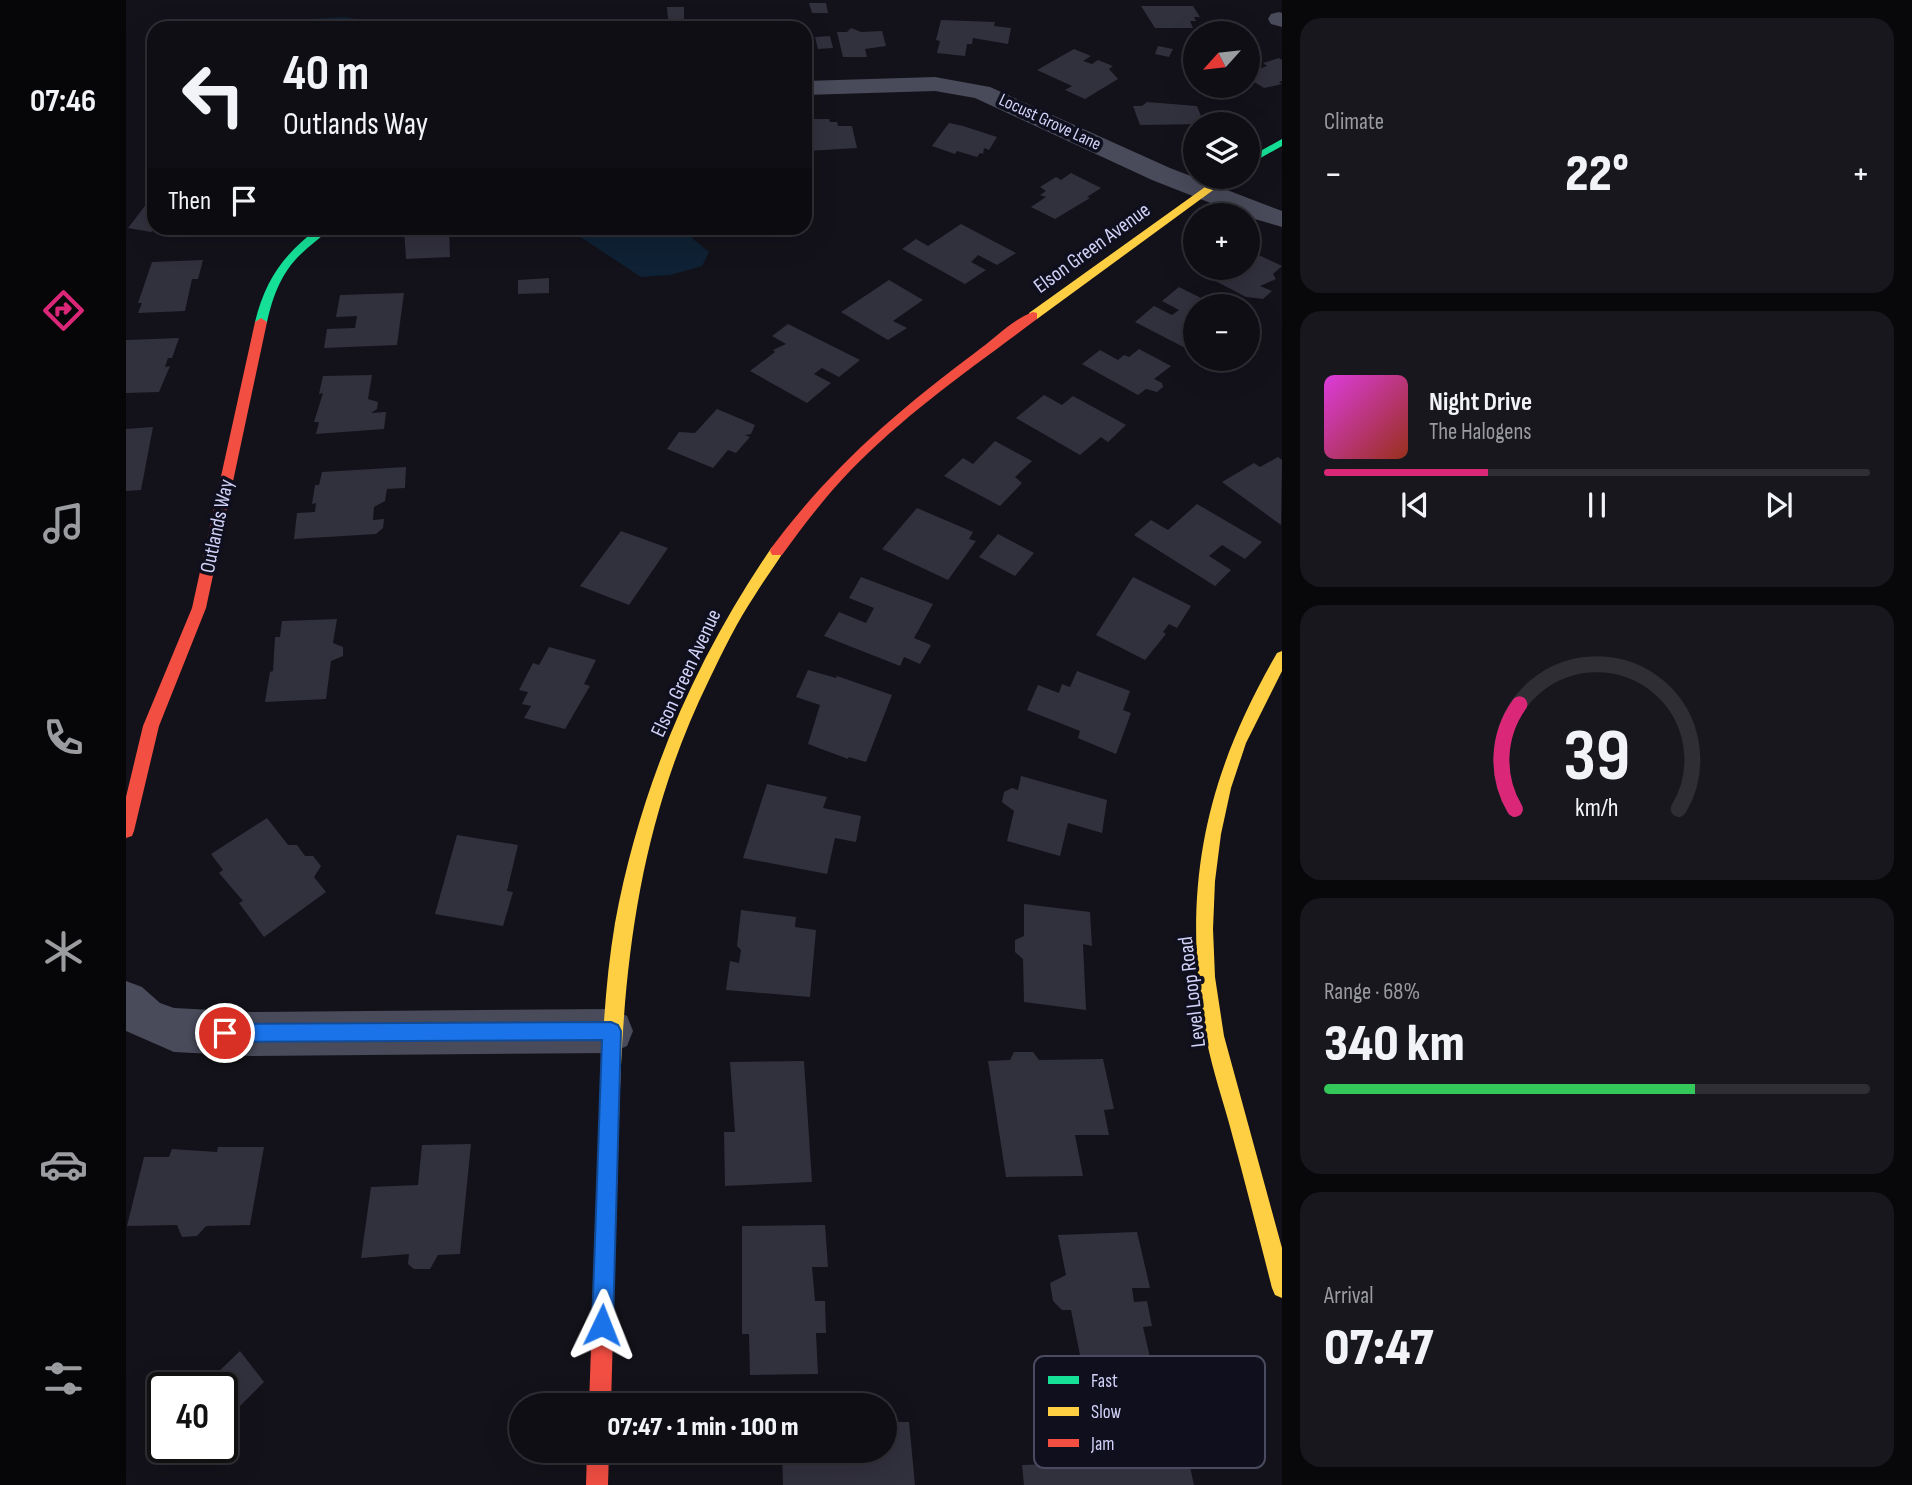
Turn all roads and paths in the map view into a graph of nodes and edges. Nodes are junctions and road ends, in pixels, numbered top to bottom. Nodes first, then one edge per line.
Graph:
1 (812, 88) edge
2 (1282, 142) edge
3 (1260, 155) edge
4 (1209, 189) edge
5 (1205, 192) junction
6 (1282, 219) edge
7 (316, 235) edge
8 (1282, 657) edge
9 (126, 831) edge
10 (126, 1002) edge
11 (611, 1031) junction
12 (1282, 1287) edge
13 (600, 1393) edge
14 (598, 1463) edge
15 (597, 1485) edge

1 - 5 street, Locust Grove Lane
2 - 3 street
4 - 5 street, Elson Green Avenue
5 - 6 street, Locust Grove Lane
5 - 11 street, Elson Green Avenue
7 - 9 street, Outlands Way
8 - 12 street, Level Loop Road
10 - 11 street
11 - 13 street, Elson Green Avenue
14 - 15 street

